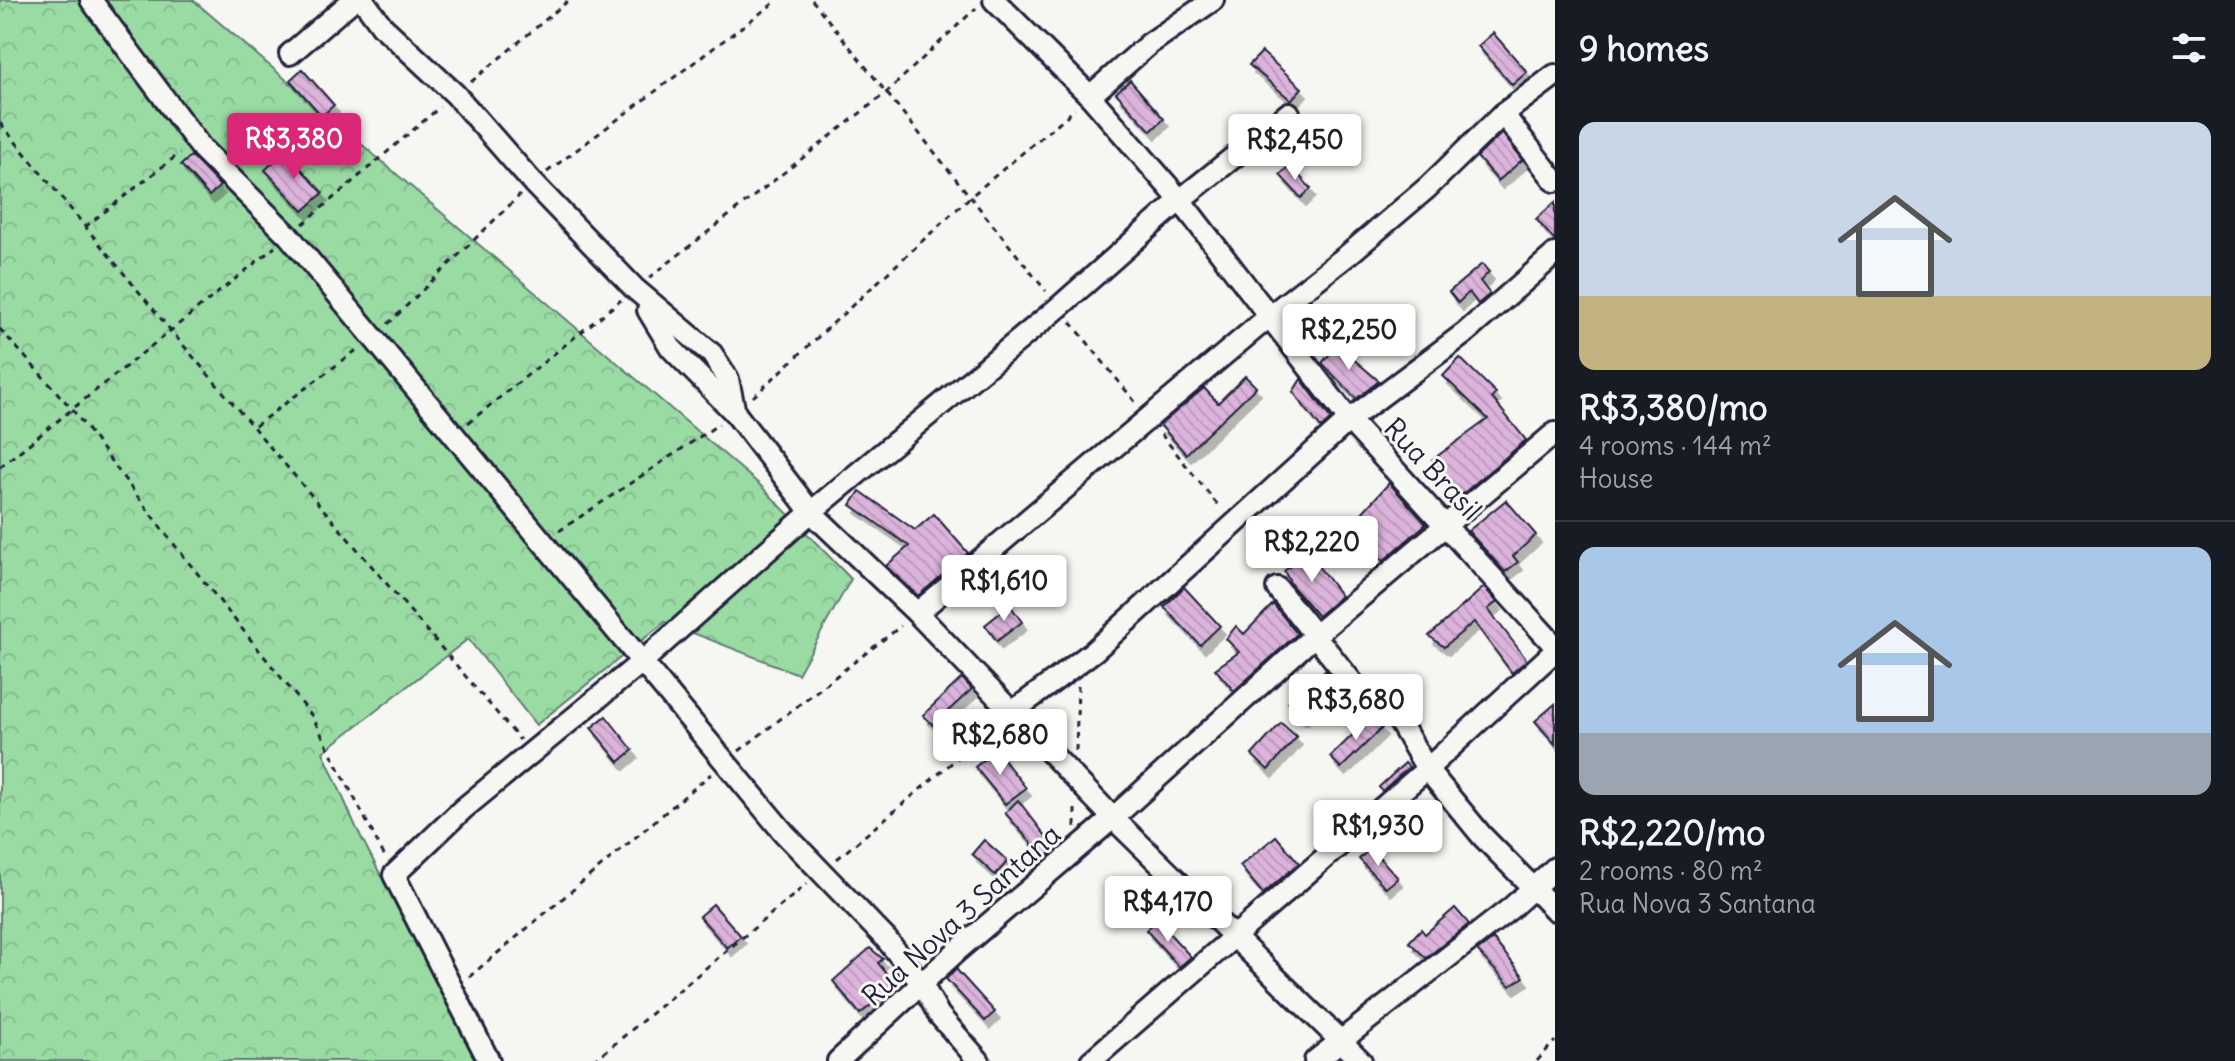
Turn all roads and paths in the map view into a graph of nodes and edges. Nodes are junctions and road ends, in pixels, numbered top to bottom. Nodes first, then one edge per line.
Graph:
1 (91, 0) edge
2 (353, 0) edge
3 (363, 0) edge
4 (569, 0) edge
5 (778, 0) edge
6 (812, 0) edge
7 (985, 0) edge
8 (994, 0) edge
9 (1213, 0) edge
10 (290, 54) dead end
11 (1555, 75) edge
12 (886, 93) junction
13 (455, 94) junction
14 (1090, 96) junction
15 (1289, 113) dead end
16 (1503, 114) junction
17 (0, 123) edge
18 (196, 140) junction
19 (1555, 181) edge
20 (533, 183) junction
21 (970, 197) junction
22 (1180, 200) junction
23 (85, 227) junction
24 (289, 236) junction
25 (1555, 254) edge
26 (635, 289) junction
27 (1059, 307) junction
28 (1271, 315) junction
29 (0, 329) edge
30 (172, 332) junction
31 (373, 338) junction
32 (72, 409) junction
33 (735, 413) junction
34 (1149, 418) junction
35 (1349, 420) junction
36 (253, 427) junction
37 (1555, 433) edge
38 (453, 435) junction
39 (0, 467) edge
40 (811, 512) junction
41 (1445, 522) junction
42 (1233, 525) junction
43 (543, 542) junction
44 (1277, 588) dead end
45 (917, 613) junction
46 (1313, 637) junction
47 (1555, 648) edge
48 (643, 661) junction
49 (1011, 713) junction
50 (530, 752) junction
51 (725, 762) junction
52 (1427, 769) junction
53 (1113, 818) junction
54 (1555, 868) edge
55 (820, 873) junction
56 (394, 875) junction
57 (1535, 887) junction
58 (1555, 910) edge
59 (1235, 934) junction
60 (922, 984) junction
61 (454, 990) junction
62 (1341, 1038) junction
63 (1555, 1041) edge
64 (489, 1061) edge
65 (594, 1061) edge
66 (838, 1061) edge
67 (979, 1061) edge
68 (1091, 1061) edge
69 (1315, 1061) edge
70 (1361, 1061) edge
71 (1537, 1061) edge

1 - 18 street
2 - 10 street
3 - 13 street
4 - 13 path
5 - 20 path
6 - 12 path
7 - 12 path
8 - 14 street, Rua Brasil
9 - 14 street
11 - 16 street
12 - 21 path
12 - 26 path
13 - 20 street
13 - 24 path
14 - 21 path
14 - 22 street, Rua Brasil
15 - 22 street
16 - 19 street
16 - 28 street
17 - 23 path
18 - 23 path
18 - 24 street
20 - 26 street
20 - 31 path
21 - 27 path
21 - 33 path
22 - 27 street
22 - 28 street, Rua Brasil
23 - 30 path
24 - 30 path
24 - 31 street
25 - 35 street
26 - 33 street
26 - 38 path
27 - 34 path
27 - 40 street
28 - 34 street
28 - 35 street, Rua Brasil
29 - 32 path
30 - 32 path
30 - 36 path
31 - 36 path
31 - 38 street
32 - 39 path
32 - 56 path
33 - 40 street
33 - 43 path
34 - 42 path
34 - 45 street
35 - 41 street, Rua Brasil
35 - 42 street
36 - 50 path
37 - 41 street, Rua Nova 3 Santana
38 - 43 street
40 - 45 street
40 - 48 street
41 - 46 street, Rua Nova 3 Santana
41 - 47 street, Rua Brasil
42 - 49 street
43 - 48 street
44 - 46 street
45 - 49 street
45 - 51 path
46 - 52 street
46 - 53 street, Rua Nova 3 Santana
47 - 52 street
48 - 50 street
48 - 51 street
49 - 53 street
49 - 55 path
50 - 56 street
51 - 55 street
51 - 61 path
52 - 57 street
52 - 59 street
53 - 59 street
53 - 60 street, Rua Nova 3 Santana
54 - 57 street
55 - 60 street
55 - 65 path
56 - 61 street
57 - 58 street
57 - 62 street
59 - 62 street
59 - 68 street
60 - 66 street, Rua Nova 3 Santana
60 - 67 street
61 - 64 street
62 - 69 street
62 - 70 street
63 - 71 path

